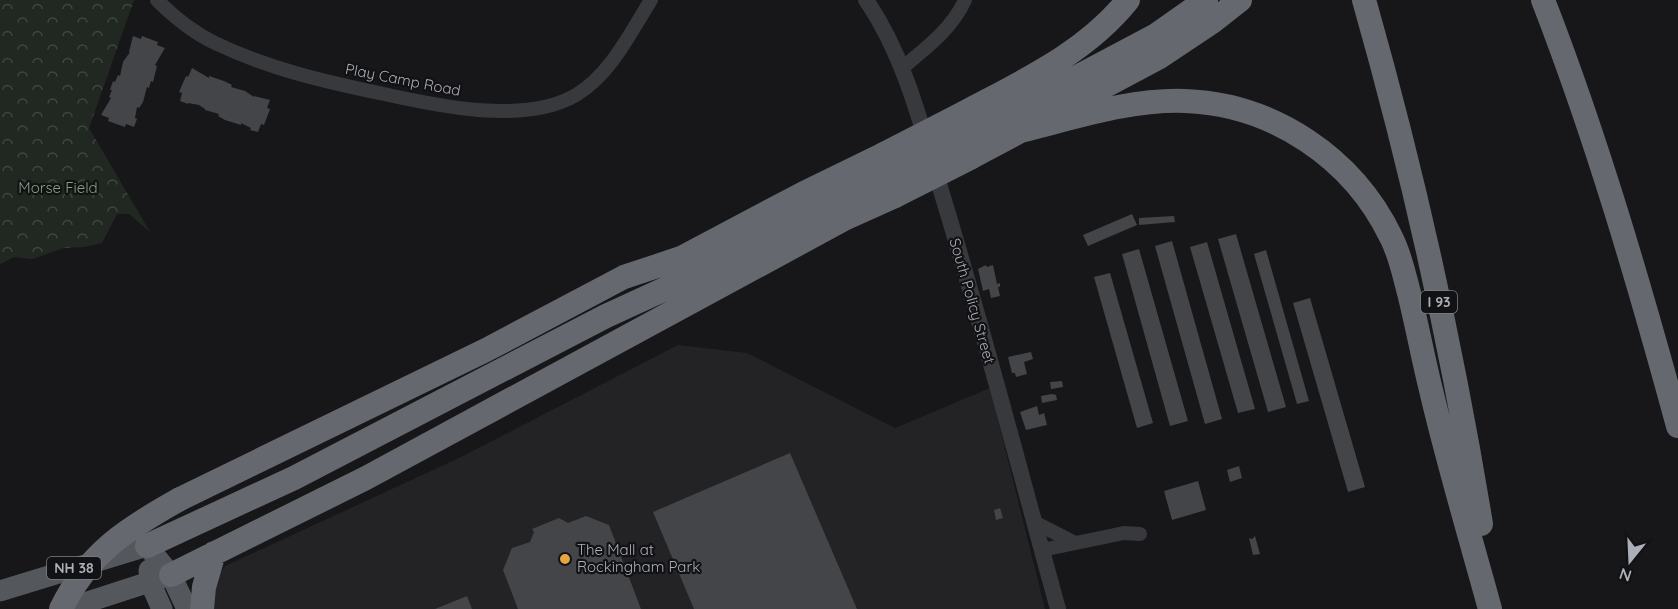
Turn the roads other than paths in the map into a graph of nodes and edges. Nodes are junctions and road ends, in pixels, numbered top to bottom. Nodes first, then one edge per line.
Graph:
1 (156, 0) edge
2 (651, 0) edge
3 (866, 0) edge
4 (965, 0) edge
5 (1128, 0) edge
6 (1206, 0) edge
7 (1240, 0) edge
8 (1364, 0) edge
9 (1543, 0) edge
10 (902, 68) junction
11 (1020, 131) junction
12 (964, 137) junction
13 (889, 175) junction
14 (681, 258) junction
15 (606, 316) junction
16 (1678, 426) edge
17 (1034, 522) junction
18 (1140, 534) dead end
19 (1076, 543) junction
20 (147, 546) junction
21 (1042, 550) junction
22 (214, 553) junction
23 (160, 579) junction
24 (0, 591) edge
25 (61, 609) edge
26 (66, 609) edge
27 (162, 609) edge
28 (187, 609) edge
29 (201, 609) edge
30 (1058, 609) edge
31 (1492, 609) edge

1 - 2 street, Play Camp Road
3 - 10 street, South Policy Street
4 - 10 street
5 - 12 highway
6 - 12 highway
7 - 11 highway
8 - 31 highway, I 93
9 - 16 highway
10 - 17 street, South Policy Street
11 - 12 highway
11 - 31 highway
12 - 13 highway, bridge
12 - 13 highway, bridge
13 - 14 highway
13 - 15 highway
13 - 22 highway
14 - 15 highway
14 - 25 highway, bridge
15 - 20 highway
17 - 19 street
17 - 21 street, South Policy Street
18 - 19 street
19 - 21 street
20 - 23 main road
20 - 24 main road, NH 38
21 - 30 street, South Policy Street
22 - 23 highway
22 - 29 highway
23 - 26 main road, NH 38
23 - 27 main road
23 - 28 main road

